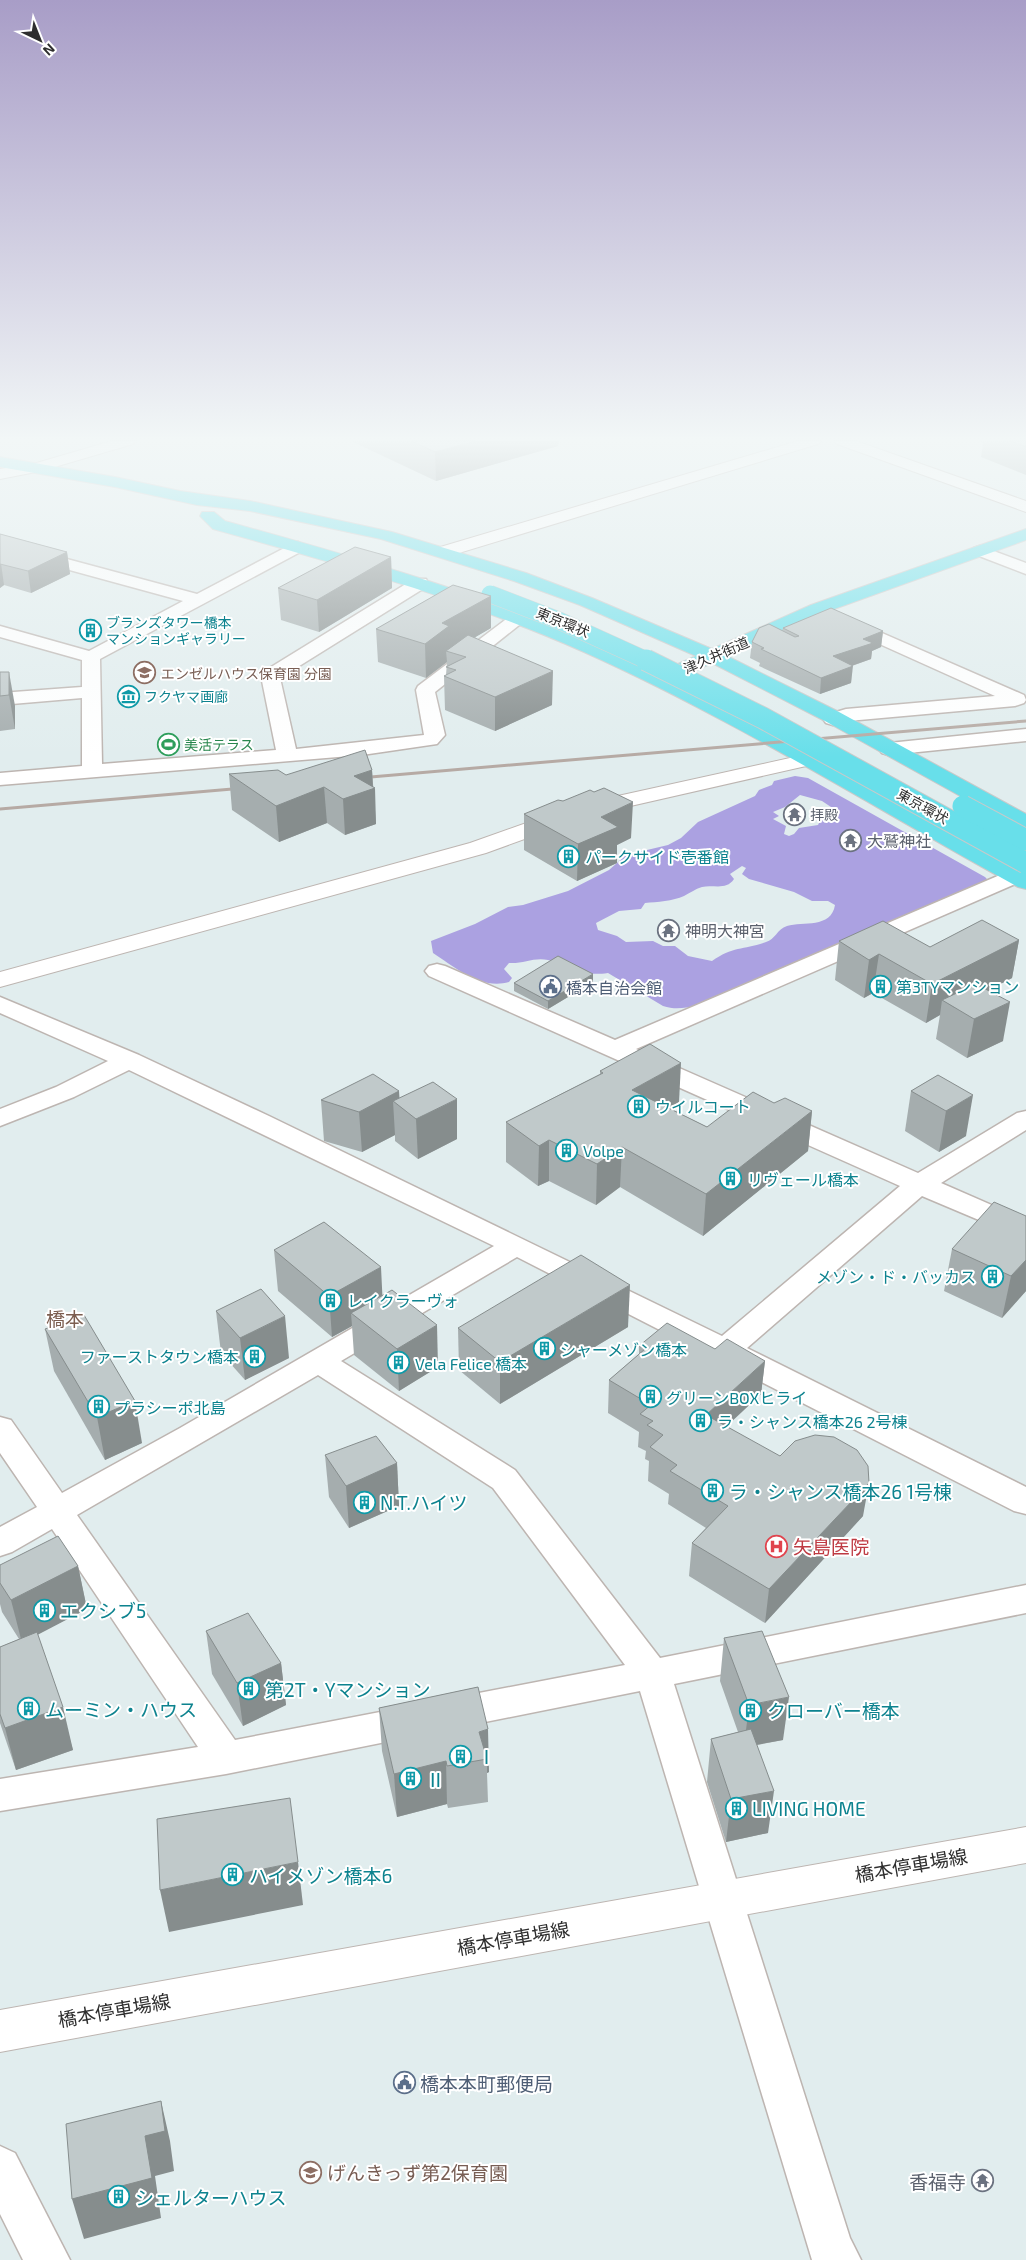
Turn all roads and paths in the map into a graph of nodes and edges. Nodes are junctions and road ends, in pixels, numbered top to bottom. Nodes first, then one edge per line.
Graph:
1 (2, 546) edge
2 (340, 546) edge
3 (381, 546) edge
4 (422, 546) edge
5 (461, 546) edge
6 (992, 546) edge
7 (298, 547) joint
8 (980, 551) junction
9 (443, 552) junction
10 (1026, 568) edge
11 (420, 583) junction
12 (498, 590) junction
13 (200, 600) junction
14 (817, 609) junction
15 (519, 618) junction
16 (0, 631) edge
17 (713, 656) junction
18 (92, 658) junction
19 (658, 680) junction
20 (93, 692) junction
21 (0, 699) edge
22 (1022, 699) edge
23 (833, 718) junction
24 (1026, 735) edge
25 (889, 749) junction
26 (287, 754) junction
27 (808, 760) junction
28 (92, 771) junction
29 (0, 779) edge
30 (954, 784) junction
31 (897, 808) junction
32 (1026, 823) edge
33 (1026, 840) edge
34 (1022, 874) edge
35 (437, 971) dead end
36 (0, 980) edge
37 (0, 1004) edge
38 (614, 1050) junction
39 (130, 1060) junction
40 (0, 1118) edge
41 (1026, 1119) edge
42 (919, 1184) junction
43 (1026, 1231) edge
44 (514, 1246) junction
45 (724, 1351) junction
46 (318, 1361) junction
47 (0, 1428) edge
48 (1026, 1502) edge
49 (57, 1512) junction
50 (0, 1542) edge
51 (1026, 1599) edge
52 (653, 1675) junction
53 (226, 1758) junction
54 (0, 1795) edge
55 (1026, 1845) edge
56 (724, 1899) junction
57 (0, 2031) edge
58 (0, 2168) edge
59 (47, 2260) edge
60 (838, 2260) edge

1 - 13 street
2 - 12 highway, 東京環状
3 - 12 highway, 東京環状
4 - 9 highway
5 - 9 street
6 - 8 highway, 津久井街道
7 - 11 highway
7 - 13 street
8 - 10 street
8 - 14 highway, 津久井街道
9 - 17 highway
11 - 15 highway
11 - 26 street
12 - 33 highway, 東京環状, bridge
12 - 34 highway, 東京環状, bridge
13 - 18 street
14 - 17 highway, 津久井街道
14 - 22 street
15 - 19 highway
15 - 26 street
16 - 18 street
17 - 19 highway, 津久井街道
17 - 23 highway
18 - 20 street
19 - 27 highway
20 - 21 street
20 - 28 street
22 - 23 street
23 - 25 highway
24 - 25 street
25 - 30 highway
26 - 28 street
27 - 31 highway
27 - 36 street
28 - 29 street
30 - 31 highway
30 - 32 highway
31 - 34 highway
34 - 38 street
35 - 38 street
37 - 39 street
38 - 42 street
39 - 40 street
39 - 44 street
41 - 42 street
42 - 43 street
42 - 45 street
44 - 45 street
44 - 46 street
45 - 48 street
46 - 49 street
46 - 52 street
47 - 49 street
49 - 50 street
49 - 53 street
51 - 52 street
52 - 53 street
52 - 56 street
53 - 54 street
55 - 56 street, 橋本停車場線
56 - 57 street, 橋本停車場線
56 - 60 street
58 - 59 street

